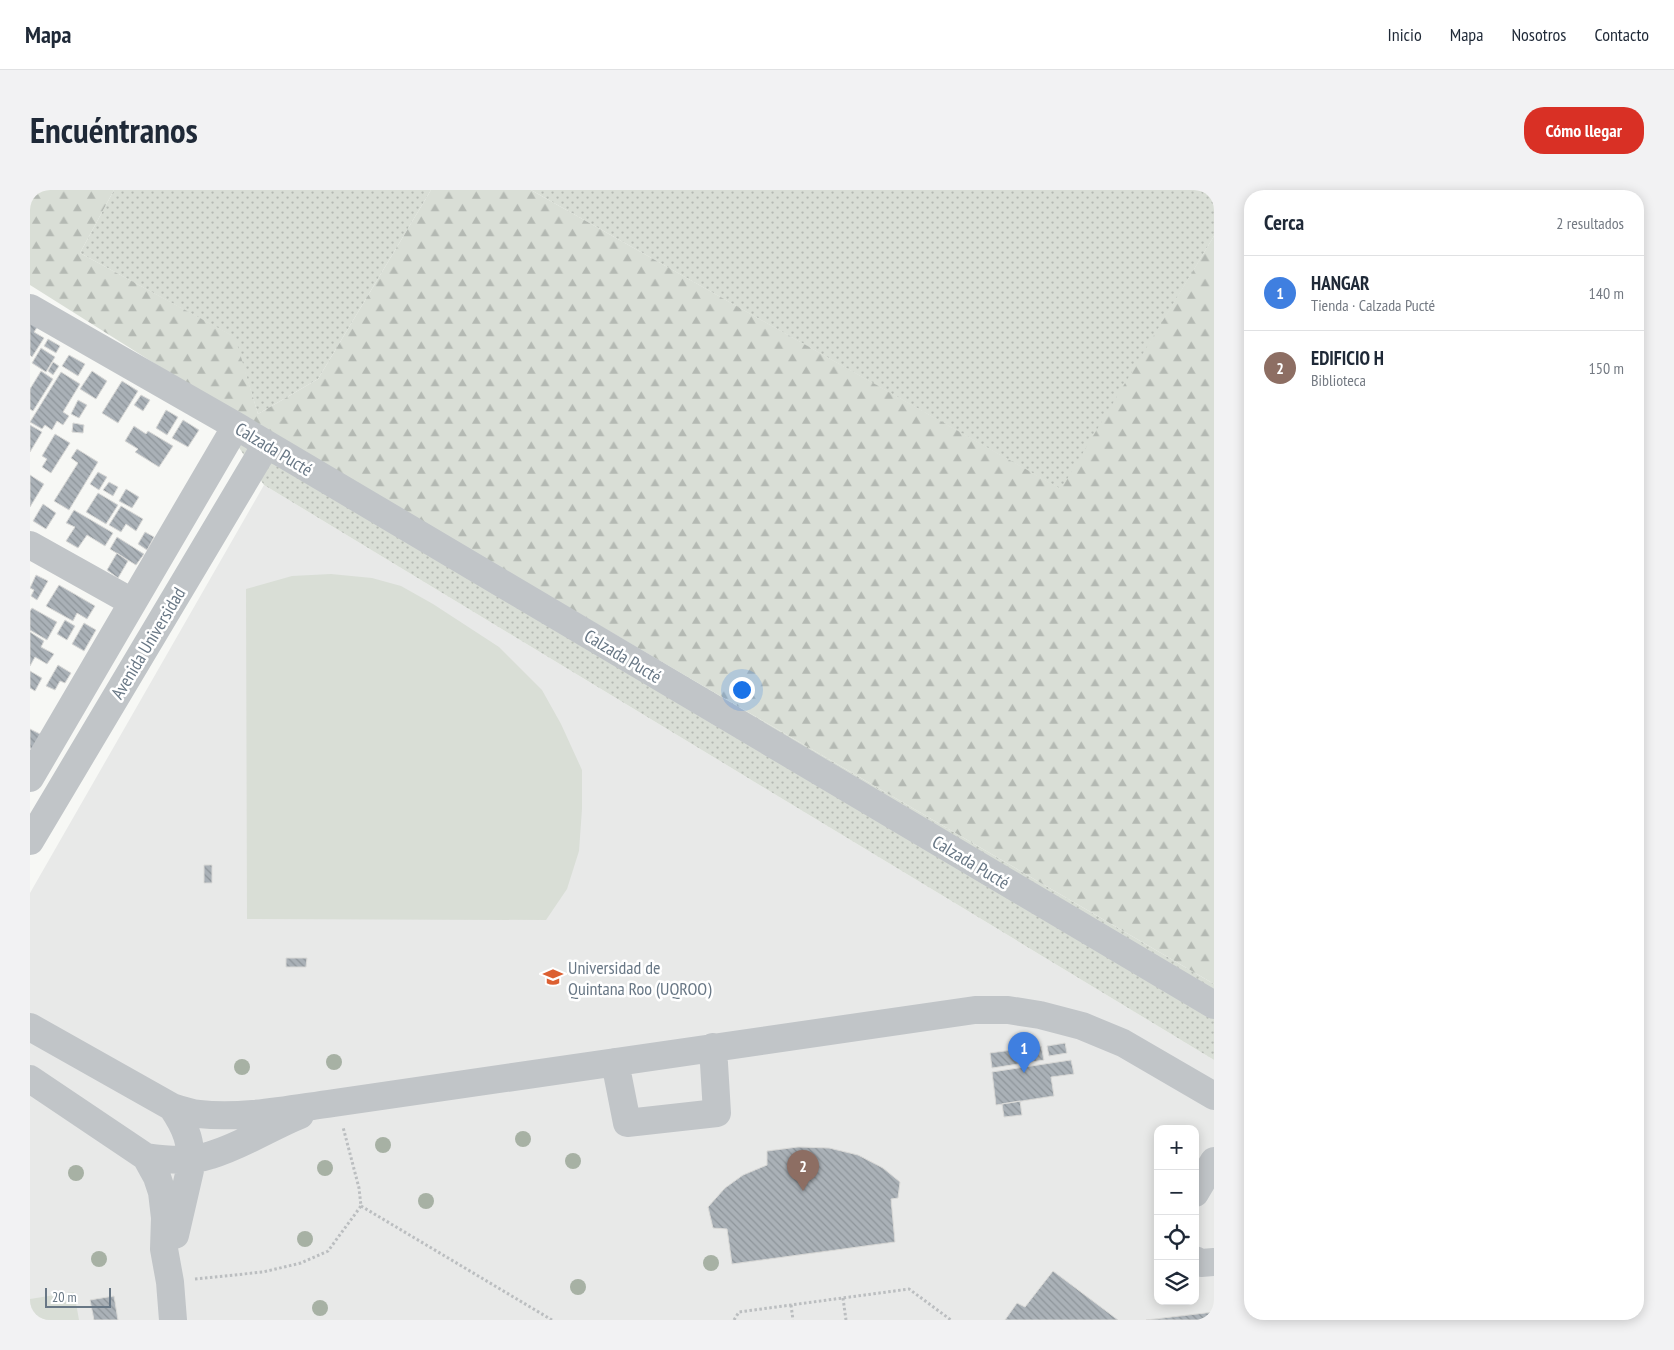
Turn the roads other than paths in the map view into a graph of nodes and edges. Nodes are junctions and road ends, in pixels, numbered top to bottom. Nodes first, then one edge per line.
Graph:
1 (30, 308) edge
2 (236, 426) junction
3 (266, 444) junction
4 (30, 545) edge
5 (132, 602) junction
6 (30, 778) edge
7 (30, 841) edge
8 (1214, 1005) edge
9 (30, 1027) edge
10 (713, 1047) junction
11 (615, 1062) junction
12 (30, 1079) edge
13 (1214, 1096) edge
14 (334, 1103) junction
15 (172, 1107) junction
16 (146, 1157) junction
17 (190, 1159) junction
18 (1214, 1161) edge
19 (1199, 1186) edge
20 (1199, 1262) edge
21 (1214, 1262) edge
22 (170, 1282) junction
23 (173, 1320) edge

1 - 2 street, Calzada Pucté
2 - 3 street, Calzada Pucté
2 - 5 street, Avenida Universidad
3 - 7 street, Avenida Universidad
3 - 8 street, Calzada Pucté
4 - 5 street
5 - 6 street, Avenida Universidad
9 - 15 street
10 - 11 street
10 - 11 street
10 - 13 street
11 - 14 street
12 - 16 street
14 - 15 street
14 - 17 street
15 - 17 street
16 - 17 street
16 - 22 street
17 - 22 street
18 - 19 street
20 - 21 street
22 - 23 street

